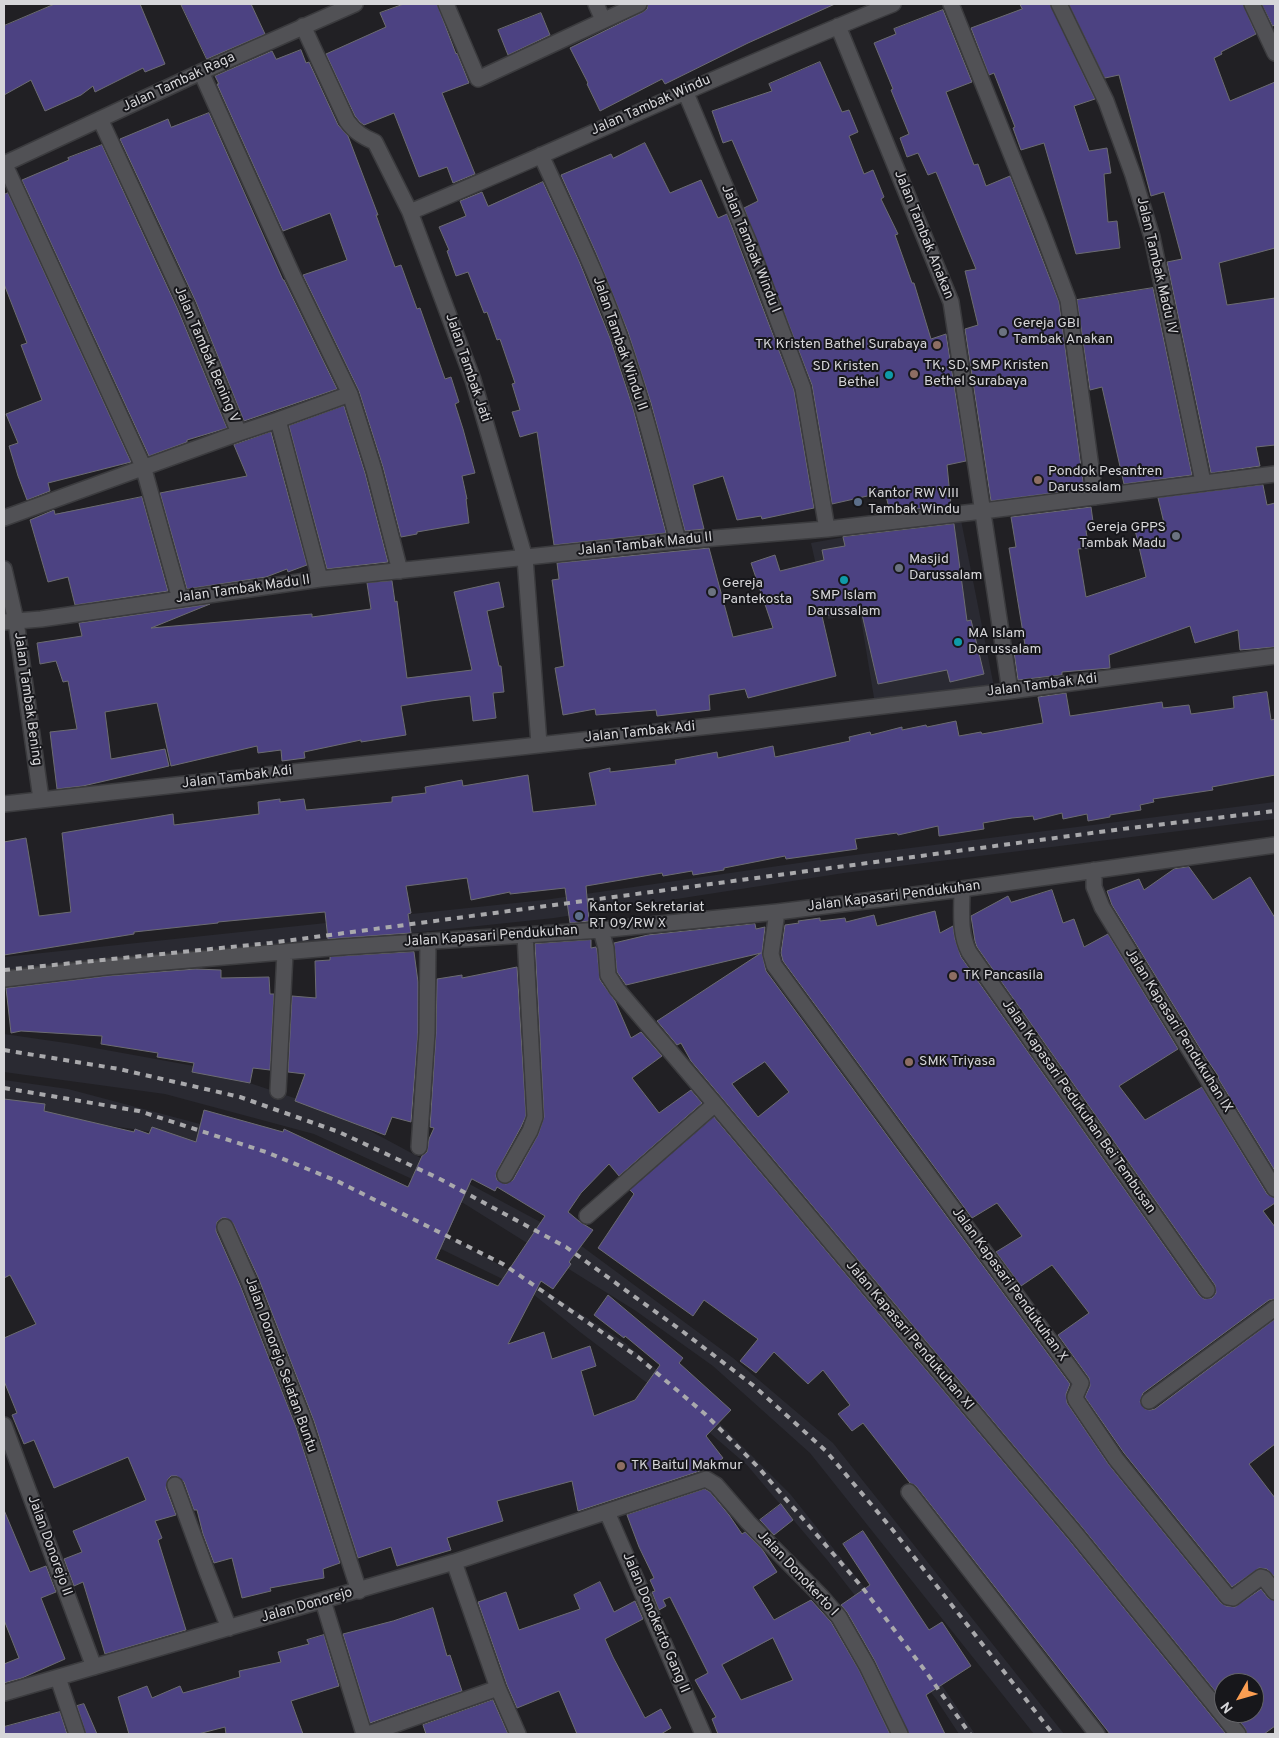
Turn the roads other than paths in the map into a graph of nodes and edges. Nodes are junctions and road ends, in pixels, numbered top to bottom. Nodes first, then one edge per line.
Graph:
1 (355, 4) edge
2 (446, 4) edge
3 (596, 4) edge
4 (638, 4) edge
5 (893, 4) edge
6 (951, 4) edge
7 (1059, 4) edge
8 (1252, 4) edge
9 (327, 9) edge
10 (603, 20) junction
11 (303, 26) junction
12 (838, 26) junction
13 (1275, 53) edge
14 (201, 72) junction
15 (685, 91) junction
16 (100, 119) junction
17 (541, 155) junction
18 (4, 164) edge
19 (410, 212) junction
20 (350, 394) junction
21 (278, 420) junction
22 (238, 433) junction
23 (143, 466) junction
24 (1275, 474) edge
25 (1203, 482) junction
26 (1095, 497) junction
27 (983, 511) junction
28 (4, 518) edge
29 (827, 529) junction
30 (678, 541) junction
31 (525, 558) junction
32 (4, 569) edge
33 (400, 571) junction
34 (320, 579) junction
35 (180, 599) junction
36 (10, 621) edge
37 (1275, 656) edge
38 (1010, 691) junction
39 (539, 744) junction
40 (41, 800) junction
41 (4, 804) edge
42 (1275, 845) edge
43 (1094, 870) junction
44 (962, 889) junction
45 (777, 912) junction
46 (600, 930) junction
47 (524, 935) junction
48 (428, 941) junction
49 (285, 953) junction
50 (4, 979) edge
51 (278, 1091) dead end
52 (715, 1104) junction
53 (419, 1147) dead end
54 (505, 1174) dead end
55 (1275, 1189) edge
56 (587, 1216) dead end
57 (225, 1227) dead end
58 (1208, 1290) dead end
59 (1275, 1308) edge
60 (1149, 1401) dead end
61 (4, 1425) edge
62 (706, 1479) joint
63 (175, 1485) dead end
64 (909, 1492) dead end
65 (607, 1512) junction
66 (454, 1562) junction
67 (359, 1591) junction
68 (1275, 1592) edge
69 (323, 1601) junction
70 (229, 1628) junction
71 (94, 1667) junction
72 (58, 1678) junction
73 (498, 1688) junction
74 (4, 1693) edge
75 (77, 1734) edge
76 (366, 1734) edge
77 (518, 1734) edge
78 (703, 1734) edge
79 (900, 1734) edge
80 (1097, 1734) edge
81 (1238, 1734) edge

1 - 9 street, Jalan Tambak Raga
2 - 10 street
3 - 10 street
4 - 10 street
5 - 12 street, Jalan Tambak Windu
6 - 26 street
7 - 25 street, Jalan Tambak Madu IV
8 - 13 street
9 - 11 street, Jalan Tambak Raga
11 - 14 street, Jalan Tambak Raga
11 - 19 street, Jalan Tambak Jati
12 - 15 street, Jalan Tambak Windu
12 - 27 street, Jalan Tambak Anakan
14 - 16 street, Jalan Tambak Raga
14 - 20 street
15 - 17 street, Jalan Tambak Windu
15 - 29 street, Jalan Tambak Windu I
16 - 18 street, Jalan Tambak Raga
16 - 22 street, Jalan Tambak Bening V
17 - 19 street, Jalan Tambak Windu
17 - 30 street, Jalan Tambak Windu II
18 - 23 street
19 - 31 street, Jalan Tambak Jati
20 - 21 street, Jalan Tambak Bening V
20 - 33 street
21 - 22 street, Jalan Tambak Bening V
21 - 34 street
22 - 23 street
23 - 28 street
23 - 35 street
24 - 25 street, Jalan Tambak Madu II
25 - 26 street, Jalan Tambak Madu II
26 - 27 street, Jalan Tambak Madu II
27 - 29 street, Jalan Tambak Madu II
27 - 38 street, Jalan Tambak Anakan
29 - 30 street, Jalan Tambak Madu II
30 - 31 street, Jalan Tambak Madu II
31 - 33 street, Jalan Tambak Madu II
31 - 39 street, Jalan Tambak Jati
32 - 36 street, Jalan Tambak Bening
33 - 34 street, Jalan Tambak Madu II
34 - 35 street, Jalan Tambak Madu II
35 - 36 street, Jalan Tambak Madu II
36 - 40 street, Jalan Tambak Bening
37 - 38 street, Jalan Tambak Adi
38 - 39 street, Jalan Tambak Adi
39 - 40 street, Jalan Tambak Adi
40 - 41 street, Jalan Tambak Adi
42 - 43 street, Jalan Kapasari Pendukuhan
43 - 44 street, Jalan Kapasari Pendukuhan
43 - 55 street, Jalan Kapasari Pendukuhan IX
44 - 45 street, Jalan Kapasari Pendukuhan
44 - 58 street, Jalan Kapasari Pedukuhan Bei Tembusan
45 - 46 street, Jalan Kapasari Pendukuhan
45 - 68 street, Jalan Kapasari Pendukuhan X
46 - 47 street, Jalan Kapasari Pendukuhan
46 - 52 street, Jalan Kapasari Pendukuhan XI
47 - 48 street, Jalan Kapasari Pendukuhan
47 - 54 street
48 - 49 street, Jalan Kapasari Pendukuhan
48 - 53 street
49 - 50 street, Jalan Kapasari Pendukuhan
49 - 51 street
52 - 56 street
52 - 81 street, Jalan Kapasari Pendukuhan XI
57 - 67 street, Jalan Donorejo Selatan Buntu
59 - 60 street
61 - 71 street, Jalan Donorejo II
62 - 65 street, Jalan Donorejo
62 - 79 street, Jalan Donokerto I
63 - 70 street
64 - 80 street
65 - 66 street, Jalan Donorejo
65 - 78 street, Jalan Donokerto Gang II
66 - 67 street, Jalan Donorejo
66 - 73 street
67 - 69 street, Jalan Donorejo
69 - 70 street, Jalan Donorejo
69 - 76 street
70 - 71 street, Jalan Donorejo
71 - 72 street, Jalan Donorejo
72 - 74 street, Jalan Donorejo
72 - 75 street
73 - 76 street
73 - 77 street

